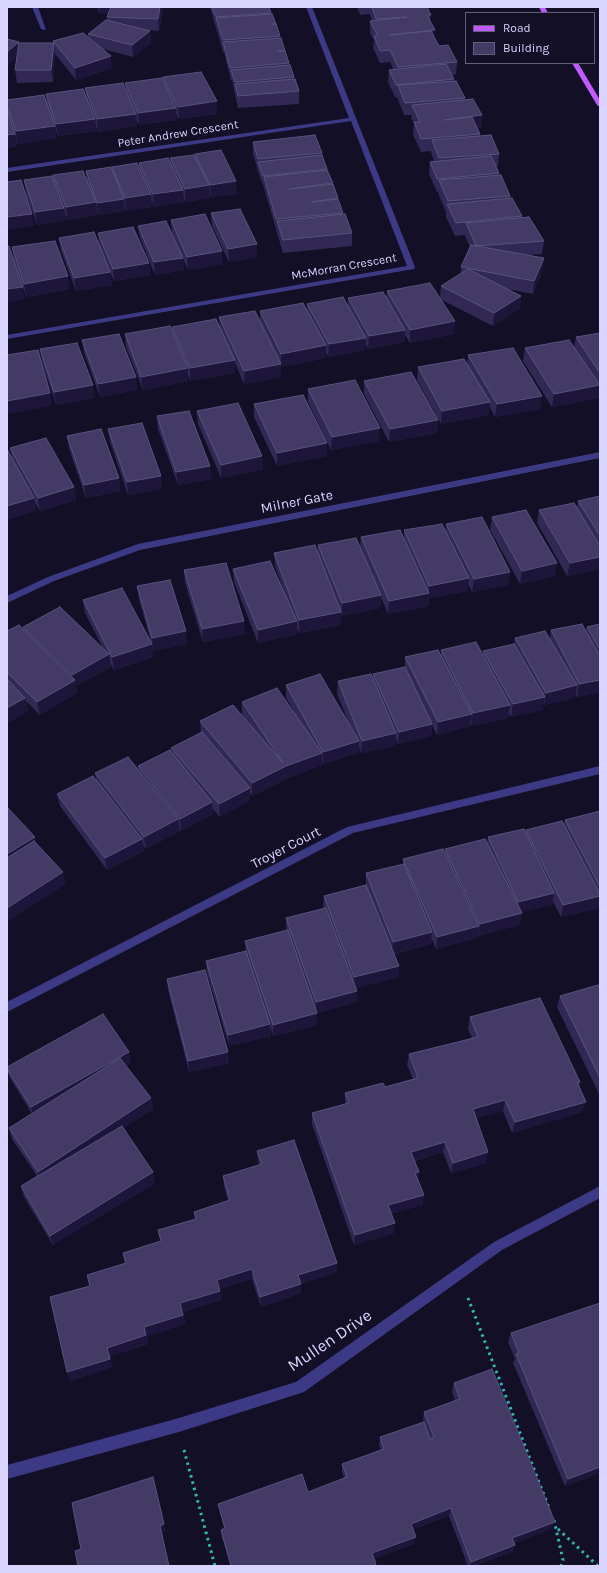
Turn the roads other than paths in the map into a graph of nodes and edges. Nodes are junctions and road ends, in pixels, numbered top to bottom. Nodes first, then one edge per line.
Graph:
1 (35, 7) edge
2 (309, 7) edge
3 (44, 29) dead end
4 (576, 64) edge
5 (600, 105) edge
6 (353, 119) junction
7 (7, 170) edge
8 (7, 337) edge
9 (600, 455) edge
10 (7, 600) edge
11 (600, 770) edge
12 (7, 1007) edge
13 (600, 1192) edge
14 (7, 1472) edge

1 - 3 street
2 - 6 street, McMorran Crescent
4 - 5 main road
6 - 7 street, Peter Andrew Crescent
6 - 8 street, McMorran Crescent
9 - 10 street, Milner Gate
11 - 12 street, Troyer Court
13 - 14 street, Mullen Drive

